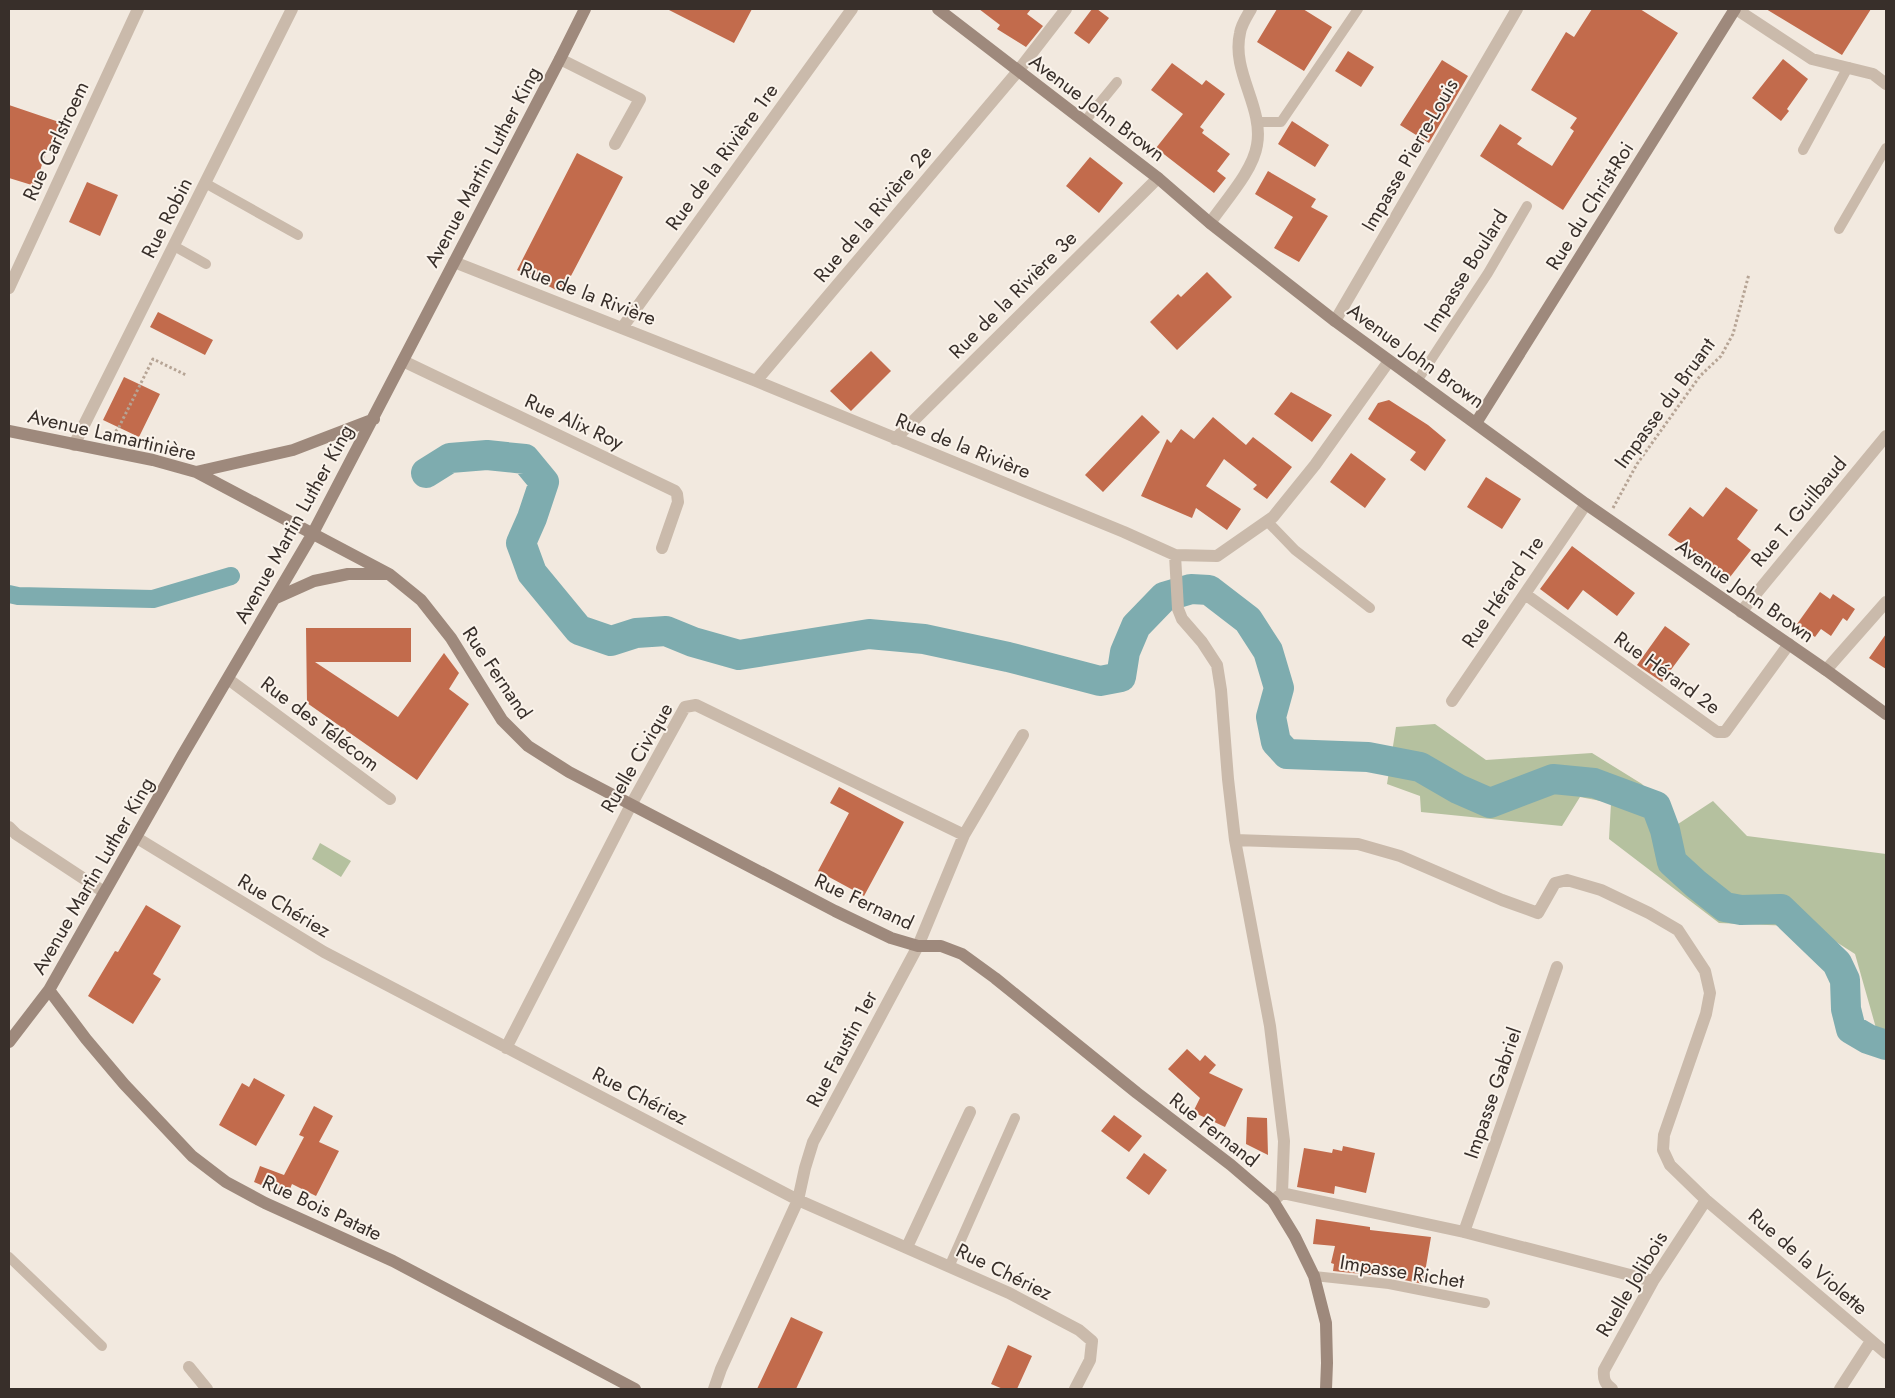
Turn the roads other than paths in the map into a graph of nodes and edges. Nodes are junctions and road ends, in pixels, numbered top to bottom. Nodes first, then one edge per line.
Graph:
1 (138, 9) edge
2 (292, 9) edge
3 (585, 9) edge
4 (852, 9) edge
5 (938, 9) edge
6 (1066, 9) edge
7 (1251, 9) edge
8 (1358, 9) edge
9 (1517, 9) edge
10 (1736, 9) edge
11 (560, 59) junction
12 (1848, 67) junction
13 (1018, 72) junction
14 (1117, 82) dead end
15 (1886, 84) edge
16 (1085, 121) junction
17 (1258, 122) junction
18 (615, 144) dead end
19 (1886, 148) edge
20 (1803, 150) dead end
21 (1158, 178) junction
22 (205, 183) junction
23 (1528, 206) dead end
24 (1210, 223) junction
25 (1839, 229) dead end
26 (298, 235) dead end
27 (174, 246) junction
28 (454, 262) junction
29 (206, 264) dead end
30 (9, 288) edge
31 (1335, 321) junction
32 (622, 328) junction
33 (403, 361) junction
34 (1389, 361) junction
35 (756, 381) junction
36 (1417, 381) junction
37 (374, 419) junction
38 (1476, 423) junction
39 (9, 431) edge
40 (1886, 436) edge
41 (895, 439) junction
42 (74, 444) junction
43 (196, 472) junction
44 (1586, 504) junction
45 (1267, 521) junction
46 (313, 533) junction
47 (662, 548) dead end
48 (1175, 554) junction
49 (389, 574) junction
50 (1525, 594) junction
51 (276, 598) junction
52 (1886, 602) edge
53 (1370, 608) dead end
54 (1741, 612) junction
55 (1788, 644) junction
56 (1826, 670) junction
57 (228, 679) junction
58 (1452, 701) dead end
59 (1886, 714) edge
60 (1023, 735) dead end
61 (390, 799) dead end
62 (631, 804) junction
63 (9, 827) edge
64 (964, 835) junction
65 (136, 838) junction
66 (1236, 840) junction
67 (104, 892) junction
68 (918, 946) junction
69 (1556, 966) dead end
70 (50, 990) junction
71 (9, 1042) edge
72 (506, 1048) junction
73 (970, 1112) dead end
74 (1015, 1118) dead end
75 (1278, 1197) junction
76 (798, 1200) junction
77 (1706, 1200) junction
78 (1464, 1232) junction
79 (907, 1247) junction
80 (9, 1257) edge
81 (949, 1267) junction
82 (1314, 1276) junction
83 (1653, 1281) junction
84 (1485, 1303) dead end
85 (1871, 1341) junction
86 (102, 1346) dead end
87 (1886, 1353) edge
88 (189, 1367) dead end
89 (207, 1389) edge
90 (635, 1389) edge
91 (714, 1389) edge
92 (1075, 1389) edge
93 (1326, 1389) edge
94 (1612, 1389) edge
95 (1840, 1389) edge

1 - 30 street, Rue Carlstroem
2 - 22 street, Rue Robin
3 - 11 street, Avenue Martin Luther King
4 - 32 street, Rue de la Rivière 1re
5 - 13 street, Avenue John Brown
6 - 13 street, Rue de la Rivière 2e
7 - 17 street
8 - 17 lane
9 - 31 street, Impasse Pierre-Louis
10 - 12 street
10 - 38 street, Rue du Christ-Roi
11 - 18 street
11 - 28 street, Avenue Martin Luther King
12 - 15 street
12 - 20 lane
13 - 16 street, Avenue John Brown
13 - 35 street, Rue de la Rivière 2e
14 - 16 lane
16 - 21 street, Avenue John Brown
17 - 24 street
19 - 25 lane
21 - 24 street, Avenue John Brown
21 - 41 street, Rue de la Rivière 3e
22 - 26 lane
22 - 27 street, Rue Robin
23 - 36 lane, Impasse Boulard
24 - 31 street, Avenue John Brown
27 - 29 lane
27 - 42 street, Rue Robin
28 - 32 street, Rue de la Rivière
28 - 33 street, Avenue Martin Luther King
31 - 34 street, Avenue John Brown
32 - 35 street, Rue de la Rivière
33 - 37 street, Avenue Martin Luther King
33 - 47 street, Rue Alix Roy
34 - 36 street, Avenue John Brown
34 - 45 street, Rue de la Rivière
35 - 41 street, Rue de la Rivière
36 - 38 street, Avenue John Brown
37 - 43 street
37 - 46 street, Avenue Martin Luther King
38 - 44 street, Avenue John Brown
39 - 42 street, Avenue Lamartinière
40 - 54 street, Rue T. Guilbaud
41 - 48 street, Rue de la Rivière
42 - 43 street, Avenue Lamartinière
43 - 46 street, Avenue Lamartinière
44 - 50 street, Rue Hérard 1re
44 - 54 street, Avenue John Brown
45 - 48 street, Rue de la Rivière
45 - 53 lane
46 - 49 street, Rue Fernand
46 - 51 street, Avenue Martin Luther King
48 - 66 street
49 - 51 street
49 - 62 street, Rue Fernand
50 - 55 street, Rue Hérard 2e
50 - 58 street, Rue Hérard 1re
51 - 57 street, Avenue Martin Luther King
52 - 56 street
54 - 55 street, Avenue John Brown
55 - 56 street, Avenue John Brown
56 - 59 street, Avenue John Brown
57 - 61 street, Rue des Télécom
57 - 65 street, Avenue Martin Luther King
60 - 64 street, Rue Faustin 1er
62 - 64 street, Ruelle Civique
62 - 68 street, Rue Fernand
62 - 72 street, Ruelle Civique
63 - 67 street
64 - 68 street, Rue Faustin 1er
65 - 67 street, Avenue Martin Luther King
65 - 72 street, Rue Chériez
66 - 75 street
66 - 77 street, Rue de la Violette
67 - 70 street, Avenue Martin Luther King
68 - 75 street, Rue Fernand
68 - 76 street, Rue Faustin 1er
69 - 78 street, Impasse Gabriel
70 - 71 street, Avenue Martin Luther King
70 - 90 street, Rue Bois Patate
72 - 76 street, Rue Chériez
73 - 79 street
74 - 81 lane
75 - 78 street
75 - 82 street, Rue Fernand
76 - 79 street, Rue Chériez
76 - 91 street, Rue Faustin 1er
77 - 83 street, Ruelle Jolibois
77 - 85 street, Rue de la Violette
78 - 83 street
79 - 81 street, Rue Chériez
80 - 86 lane
81 - 92 street, Rue Chériez
82 - 84 lane, Impasse Richet
82 - 93 street, Rue Fernand
83 - 94 street, Ruelle Jolibois
85 - 87 street, Rue de la Violette
85 - 95 street
88 - 89 street

